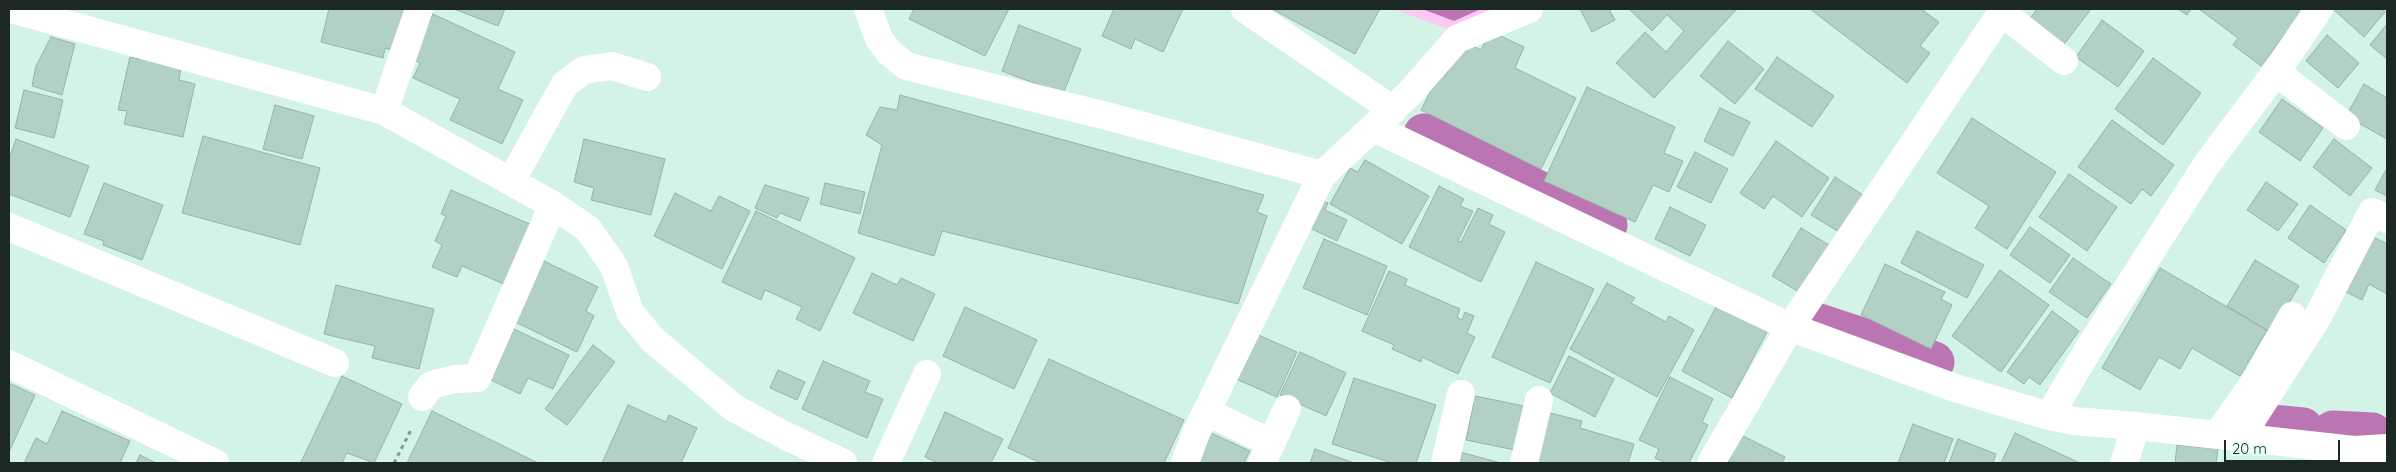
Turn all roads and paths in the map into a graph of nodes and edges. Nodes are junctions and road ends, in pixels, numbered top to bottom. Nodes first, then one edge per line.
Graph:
1 (11, 9) edge
2 (419, 9) edge
3 (868, 9) edge
4 (1245, 9) edge
5 (1529, 9) edge
6 (2319, 9) edge
7 (2003, 11) edge
8 (2064, 61) dead end
9 (2276, 72) junction
10 (647, 77) dead end
11 (384, 111) junction
12 (1384, 118) junction
13 (2346, 126) dead end
14 (1322, 174) junction
15 (511, 182) junction
16 (553, 205) junction
17 (2387, 219) edge
18 (9, 227) edge
19 (2292, 316) dead end
20 (1790, 327) junction
21 (335, 363) dead end
22 (9, 364) edge
23 (928, 374) dead end
24 (1461, 394) dead end
25 (422, 397) dead end
26 (1539, 400) dead end
27 (1287, 409) dead end
28 (1207, 412) junction
29 (2049, 416) junction
30 (2136, 426) junction
31 (2228, 437) junction
32 (2384, 442) edge
33 (1267, 453) edge
34 (215, 463) edge
35 (843, 463) edge
36 (886, 463) edge
37 (1185, 463) edge
38 (1445, 463) edge
39 (1524, 463) edge
40 (1711, 463) edge
41 (2124, 463) edge

1 - 11 street
2 - 11 street
3 - 14 street
4 - 12 street
5 - 12 street
6 - 9 street
7 - 8 street
7 - 20 street
9 - 13 street
9 - 29 street
10 - 15 street
11 - 15 street
12 - 14 street
12 - 20 street
14 - 28 street
15 - 16 street
16 - 25 street
16 - 35 street
17 - 31 street
18 - 21 street
19 - 31 street
20 - 29 street
20 - 40 street
22 - 34 street
23 - 36 street
24 - 38 street
26 - 39 street
27 - 33 street
28 - 33 street
28 - 37 street
29 - 30 street
30 - 31 street
30 - 41 street
31 - 32 street

